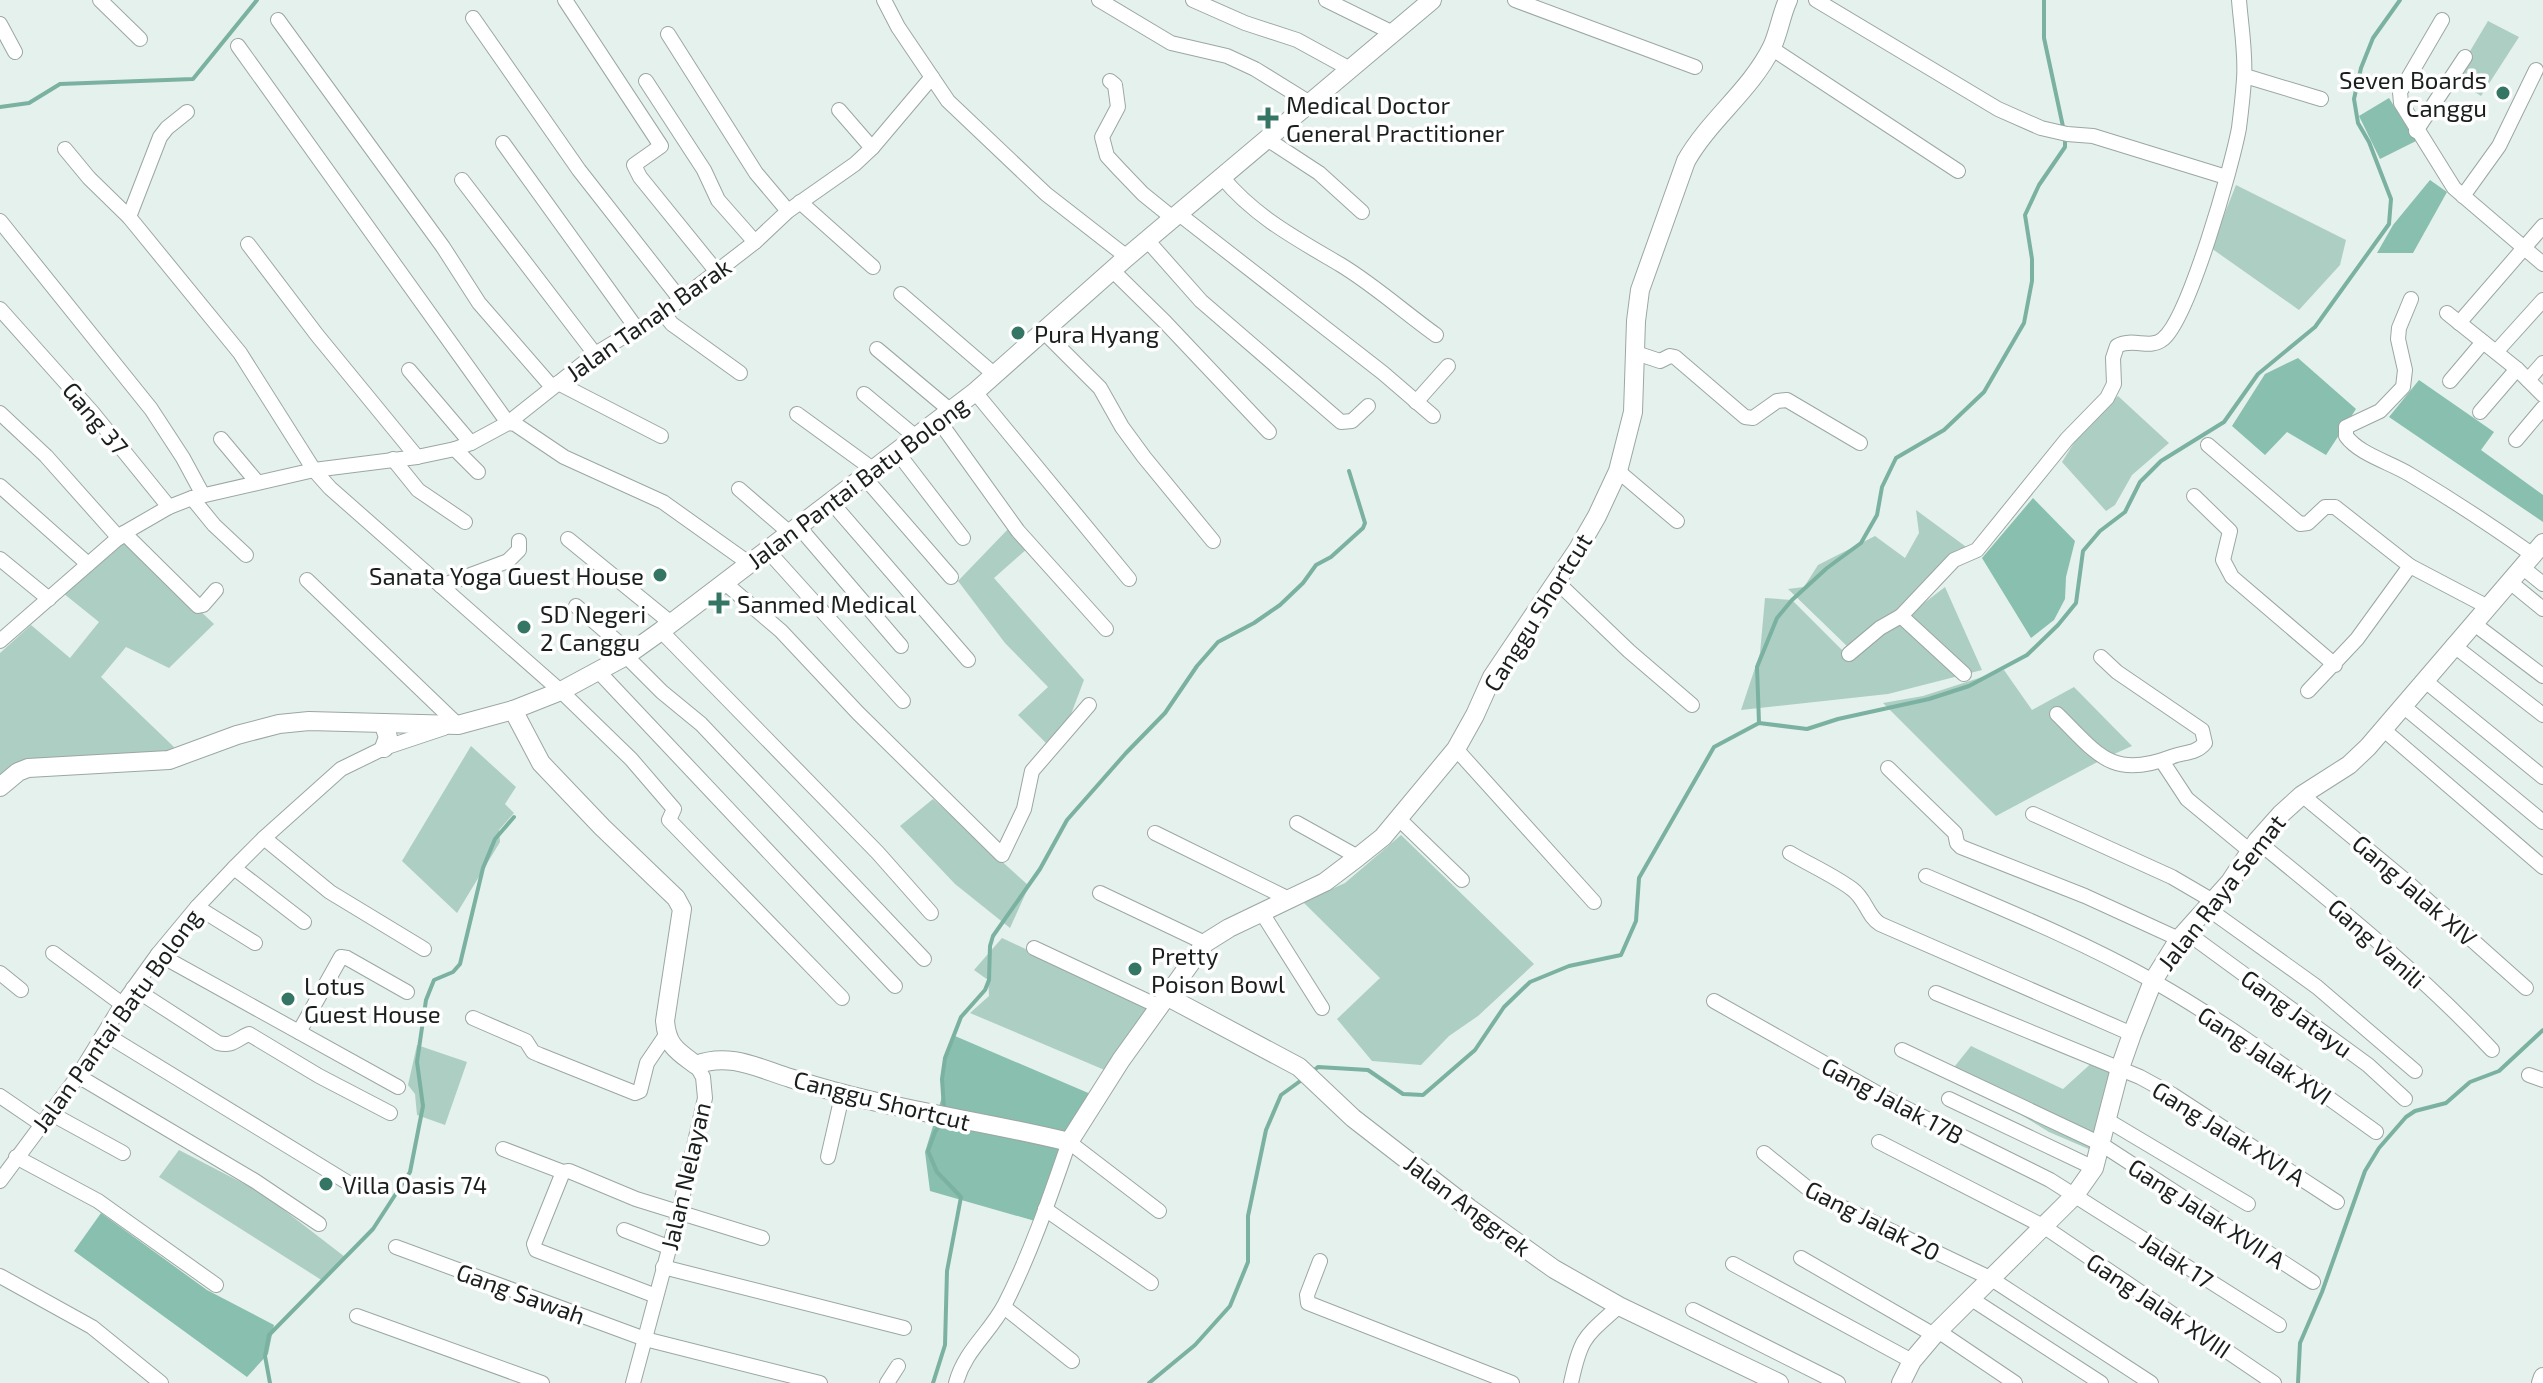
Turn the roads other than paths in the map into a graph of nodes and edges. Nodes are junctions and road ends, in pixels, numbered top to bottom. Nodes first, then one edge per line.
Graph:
1 (100, 0) edge
2 (565, 0) edge
3 (884, 0) edge
4 (1099, 0) edge
5 (1193, 0) edge
6 (1326, 0) edge
7 (1432, 0) edge
8 (1515, 0) edge
9 (1788, 0) edge
10 (1816, 0) edge
11 (2239, 0) edge
12 (473, 18) dead end
13 (278, 20) dead end
14 (2442, 20) dead end
15 (0, 24) edge
16 (1393, 33) junction
17 (668, 34) dead end
18 (140, 39) dead end
19 (238, 46) dead end
20 (1771, 48) junction
21 (15, 52) dead end
22 (2465, 57) dead end
23 (1695, 67) dead end
24 (1350, 69) junction
25 (2536, 70) dead end
26 (2245, 76) junction
27 (932, 77) junction
28 (646, 81) dead end
29 (1110, 81) dead end
30 (2321, 99) dead end
31 (1310, 103) junction
32 (839, 110) dead end
33 (187, 112) dead end
34 (2416, 131) junction
35 (1267, 139) junction
36 (503, 143) dead end
37 (872, 148) junction
38 (65, 149) dead end
39 (1958, 171) dead end
40 (1222, 177) junction
41 (2226, 177) junction
42 (462, 180) dead end
43 (2463, 196) junction
44 (794, 207) junction
45 (1362, 212) dead end
46 (1176, 216) junction
47 (129, 217) junction
48 (0, 221) edge
49 (2543, 226) edge
50 (1147, 240) junction
51 (755, 242) junction
52 (248, 244) dead end
53 (2524, 248) junction
54 (1127, 257) junction
55 (2543, 264) edge
56 (873, 267) dead end
57 (1112, 270) junction
58 (717, 272) junction
59 (901, 294) dead end
60 (680, 299) junction
61 (2411, 299) dead end
62 (2543, 300) edge
63 (0, 309) edge
64 (663, 313) junction
65 (637, 329) junction
66 (1044, 332) junction
67 (1436, 335) dead end
68 (2483, 342) junction
69 (877, 349) dead end
70 (2496, 352) junction
71 (1636, 353) junction
72 (595, 354) junction
73 (2543, 363) edge
74 (1448, 366) dead end
75 (2517, 369) junction
76 (409, 370) dead end
77 (740, 373) dead end
78 (995, 375) junction
79 (2528, 380) junction
80 (2450, 381) dead end
81 (555, 385) junction
82 (975, 392) junction
83 (864, 394) dead end
84 (2543, 395) edge
85 (1416, 402) junction
86 (1368, 406) dead end
87 (2543, 408) edge
88 (2480, 412) dead end
89 (0, 413) edge
90 (797, 414) dead end
91 (945, 416) junction
92 (1433, 416) dead end
93 (508, 423) junction
94 (1269, 432) dead end
95 (661, 436) dead end
96 (917, 438) junction
97 (221, 439) dead end
98 (2516, 440) dead end
99 (471, 443) junction
100 (1860, 443) dead end
101 (2208, 445) dead end
102 (455, 449) junction
103 (897, 452) junction
104 (417, 457) junction
105 (393, 459) junction
106 (314, 470) junction
107 (1618, 471) junction
108 (478, 472) dead end
109 (870, 474) junction
110 (257, 482) junction
111 (0, 486) edge
112 (739, 489) dead end
113 (198, 496) junction
114 (2194, 496) dead end
115 (832, 503) junction
116 (169, 507) junction
117 (1677, 521) dead end
118 (465, 522) dead end
119 (795, 530) junction
120 (122, 536) junction
121 (963, 538) dead end
122 (568, 539) dead end
123 (519, 541) dead end
124 (1213, 541) dead end
125 (768, 551) junction
126 (246, 555) dead end
127 (0, 559) edge
128 (2527, 562) edge
129 (88, 564) junction
130 (750, 564) junction
131 (2410, 566) junction
132 (951, 577) dead end
133 (1129, 579) dead end
134 (307, 580) dead end
135 (1556, 581) junction
136 (725, 583) junction
137 (2543, 584) edge
138 (441, 586) junction
139 (216, 590) dead end
140 (49, 599) junction
141 (576, 606) dead end
142 (2488, 607) junction
143 (2543, 609) edge
144 (1901, 616) junction
145 (2473, 623) junction
146 (666, 627) junction
147 (1106, 629) dead end
148 (1, 638) edge
149 (2453, 645) junction
150 (901, 646) dead end
151 (1849, 654) dead end
152 (627, 655) junction
153 (2101, 657) dead end
154 (968, 660) dead end
155 (2335, 665) junction
156 (598, 671) junction
157 (1964, 674) dead end
158 (2543, 676) edge
159 (2424, 680) junction
160 (561, 691) junction
161 (2308, 691) dead end
162 (903, 701) dead end
163 (1089, 705) dead end
164 (1692, 705) dead end
165 (2403, 706) junction
166 (513, 710) junction
167 (2057, 714) dead end
168 (2543, 715) edge
169 (383, 723) junction
170 (453, 726) junction
171 (2384, 730) junction
172 (384, 748) junction
173 (1456, 749) junction
174 (2162, 761) junction
175 (1888, 768) dead end
176 (2543, 777) edge
177 (0, 787) edge
178 (2302, 795) junction
179 (2033, 814) dead end
180 (1399, 819) junction
181 (2543, 822) edge
182 (1297, 823) dead end
183 (1155, 833) dead end
184 (264, 838) junction
185 (2254, 846) junction
186 (1790, 853) dead end
187 (1358, 857) junction
188 (2543, 867) edge
189 (234, 868) junction
190 (1926, 876) dead end
191 (1462, 880) dead end
192 (1100, 893) dead end
193 (1291, 900) junction
194 (1594, 902) dead end
195 (2210, 904) junction
196 (197, 907) junction
197 (931, 913) dead end
198 (1262, 913) junction
199 (304, 922) dead end
200 (2182, 935) junction
201 (255, 943) dead end
202 (1205, 943) junction
203 (1034, 948) dead end
204 (424, 949) dead end
205 (53, 953) dead end
206 (158, 954) junction
207 (924, 959) dead end
208 (0, 973) edge
209 (2153, 981) junction
210 (895, 986) dead end
211 (133, 988) junction
212 (2526, 988) dead end
213 (21, 990) dead end
214 (407, 992) dead end
215 (1936, 993) dead end
216 (842, 998) dead end
217 (1714, 1001) dead end
218 (1163, 1002) junction
219 (122, 1004) junction
220 (1322, 1008) dead end
221 (473, 1018) dead end
222 (299, 1032) junction
223 (105, 1034) junction
224 (2132, 1034) junction
225 (666, 1035) junction
226 (1902, 1050) dead end
227 (2492, 1050) dead end
228 (696, 1065) junction
229 (2120, 1068) junction
230 (2415, 1071) dead end
231 (78, 1076) junction
232 (398, 1087) dead end
233 (0, 1096) edge
234 (842, 1096) junction
235 (1949, 1099) dead end
236 (2405, 1099) dead end
237 (390, 1113) dead end
238 (46, 1118) junction
239 (2107, 1120) junction
240 (2376, 1132) dead end
241 (1069, 1142) junction
242 (1879, 1142) dead end
243 (2101, 1144) junction
244 (503, 1149) dead end
245 (123, 1153) dead end
246 (1764, 1153) dead end
247 (16, 1157) junction
248 (828, 1157) dead end
249 (2094, 1168) junction
250 (563, 1172) junction
251 (0, 1181) edge
252 (350, 1184) dead end
253 (2075, 1195) junction
254 (2337, 1202) dead end
255 (2248, 1204) dead end
256 (1159, 1211) dead end
257 (679, 1212) junction
258 (1044, 1213) junction
259 (319, 1224) dead end
260 (2043, 1226) junction
261 (624, 1230) dead end
262 (762, 1238) dead end
263 (396, 1247) dead end
264 (668, 1247) junction
265 (1801, 1258) dead end
266 (1320, 1261) dead end
267 (1733, 1264) dead end
268 (663, 1267) junction
269 (1122, 1274) dead end
270 (0, 1276) edge
271 (1990, 1278) junction
272 (2313, 1282) dead end
273 (1151, 1283) dead end
274 (216, 1285) dead end
275 (656, 1296) junction
276 (1970, 1298) junction
277 (1619, 1306) junction
278 (1004, 1307) junction
279 (1693, 1310) dead end
280 (357, 1316) dead end
281 (2279, 1325) dead end
282 (904, 1328) dead end
283 (1936, 1333) junction
284 (645, 1339) junction
285 (1072, 1361) dead end
286 (1912, 1361) junction
287 (898, 1366) dead end
288 (2543, 1377) edge
289 (1904, 1382) edge
290 (161, 1383) edge
291 (542, 1383) edge
292 (633, 1383) edge
293 (820, 1383) edge
294 (887, 1383) edge
295 (956, 1383) edge
296 (1512, 1383) edge
297 (1571, 1383) edge
298 (1779, 1383) edge
299 (1838, 1383) edge
300 (2015, 1383) edge
301 (2101, 1383) edge
302 (2151, 1383) edge
303 (2274, 1383) edge
304 (2541, 1383) edge

1 - 18 street
2 - 58 street
3 - 27 street
4 - 31 street
5 - 24 street
6 - 16 street
7 - 16 street, Jalan Pantai Batu Bolong
8 - 23 street
9 - 20 street, Canggu Shortcut
10 - 41 street
11 - 26 street
12 - 60 street
13 - 81 street
14 - 34 street
15 - 21 street
16 - 24 street, Jalan Pantai Batu Bolong
17 - 44 street
19 - 93 street
20 - 39 street
20 - 71 street, Canggu Shortcut
22 - 34 street
24 - 31 street, Jalan Pantai Batu Bolong
25 - 43 street
26 - 30 street
26 - 41 street
27 - 37 street, Jalan Tanah Barak
27 - 54 street
28 - 51 street
29 - 46 street
31 - 35 street, Jalan Pantai Batu Bolong
32 - 37 street
33 - 47 street
34 - 43 street
35 - 40 street, Jalan Pantai Batu Bolong
35 - 45 street
36 - 65 street
37 - 44 street, Jalan Tanah Barak
38 - 47 street
40 - 46 street, Jalan Pantai Batu Bolong
40 - 67 street
41 - 144 street
42 - 72 street
43 - 53 street
44 - 51 street, Jalan Tanah Barak
44 - 56 street
46 - 50 street, Jalan Pantai Batu Bolong
46 - 85 street
47 - 106 street
48 - 113 street
49 - 53 street
50 - 54 street, Jalan Pantai Batu Bolong
50 - 86 street
51 - 58 street, Jalan Tanah Barak
52 - 104 street
53 - 55 street
53 - 68 street
54 - 57 street, Jalan Pantai Batu Bolong
57 - 66 street, Jalan Pantai Batu Bolong
57 - 94 street
58 - 60 street, Jalan Tanah Barak
59 - 78 street
60 - 64 street, Jalan Tanah Barak
61 - 128 street
62 - 70 street
63 - 116 street, Gang 37
64 - 65 street, Jalan Tanah Barak
64 - 77 street
65 - 72 street, Jalan Tanah Barak
66 - 78 street, Jalan Pantai Batu Bolong
66 - 124 street
68 - 70 street
68 - 80 street
69 - 91 street
70 - 75 street
71 - 100 street
71 - 107 street, Canggu Shortcut
72 - 81 street, Jalan Tanah Barak
73 - 79 street
74 - 85 street
75 - 79 street
75 - 88 street
76 - 99 street
78 - 82 street, Jalan Pantai Batu Bolong
79 - 84 street
81 - 93 street, Jalan Tanah Barak
81 - 95 street
82 - 91 street, Jalan Pantai Batu Bolong
82 - 133 street
83 - 96 street
85 - 92 street
87 - 98 street
89 - 120 street
90 - 109 street
91 - 96 street, Jalan Pantai Batu Bolong
91 - 147 street
93 - 99 street, Jalan Tanah Barak
93 - 130 street
96 - 103 street, Jalan Pantai Batu Bolong
97 - 110 street
99 - 102 street, Jalan Tanah Barak
101 - 131 street
102 - 104 street, Jalan Tanah Barak
102 - 108 street
103 - 109 street, Jalan Pantai Batu Bolong
103 - 121 street
104 - 105 street, Jalan Tanah Barak
105 - 106 street, Jalan Tanah Barak
105 - 118 street
106 - 110 street, Jalan Tanah Barak
106 - 138 street
107 - 117 street
107 - 135 street, Canggu Shortcut
109 - 115 street, Jalan Pantai Batu Bolong
109 - 132 street
110 - 113 street, Jalan Tanah Barak
111 - 129 street
112 - 119 street
113 - 116 street, Jalan Tanah Barak
113 - 126 street
114 - 155 street
115 - 119 street, Jalan Pantai Batu Bolong
115 - 154 street
116 - 120 street, Jalan Tanah Barak
119 - 125 street, Jalan Pantai Batu Bolong
119 - 150 street
120 - 129 street, Jalan Tanah Barak
120 - 139 street
122 - 146 street
123 - 138 street
125 - 130 street, Jalan Pantai Batu Bolong
125 - 162 street
127 - 140 street
128 - 137 street
128 - 142 street, Jalan Raya Semat
128 - 143 street
129 - 140 street, Jalan Tanah Barak
130 - 136 street, Jalan Pantai Batu Bolong
131 - 142 street
131 - 155 street
134 - 170 street
135 - 164 street
135 - 173 street, Canggu Shortcut
136 - 146 street, Jalan Pantai Batu Bolong
136 - 163 street
138 - 160 street
140 - 148 street, Jalan Tanah Barak
141 - 152 street
142 - 145 street, Jalan Raya Semat
144 - 151 street
144 - 157 street
145 - 149 street, Jalan Raya Semat
145 - 158 street
146 - 152 street, Jalan Pantai Batu Bolong
146 - 197 street
149 - 159 street, Jalan Raya Semat
149 - 168 street
152 - 156 street, Jalan Pantai Batu Bolong
152 - 207 street
153 - 174 street
155 - 161 street
156 - 160 street, Jalan Pantai Batu Bolong
156 - 210 street
159 - 165 street, Jalan Raya Semat
159 - 176 street
160 - 166 street, Jalan Pantai Batu Bolong
160 - 216 street
165 - 171 street, Jalan Raya Semat
165 - 181 street
166 - 170 street, Jalan Pantai Batu Bolong
166 - 225 street
167 - 174 street
169 - 170 street
169 - 172 street
169 - 177 street
170 - 172 street, Jalan Pantai Batu Bolong
171 - 178 street, Jalan Raya Semat
171 - 188 street
172 - 184 street, Jalan Pantai Batu Bolong
173 - 180 street, Canggu Shortcut
173 - 194 street
174 - 185 street, Gang Vanili
175 - 200 street, Gang Jatayu
178 - 185 street, Jalan Raya Semat
178 - 212 street, Gang Jalak XIV
179 - 195 street
180 - 187 street, Canggu Shortcut
180 - 191 street
182 - 187 street
183 - 193 street
184 - 189 street, Jalan Pantai Batu Bolong
184 - 204 street
185 - 195 street, Jalan Raya Semat
185 - 227 street, Gang Vanili
186 - 224 street
187 - 193 street, Canggu Shortcut
189 - 196 street, Jalan Pantai Batu Bolong
189 - 199 street
190 - 209 street, Gang Jalak XVI
192 - 202 street
193 - 198 street, Canggu Shortcut
195 - 200 street, Jalan Raya Semat
195 - 230 street
196 - 201 street
196 - 206 street, Jalan Pantai Batu Bolong
198 - 202 street, Canggu Shortcut
198 - 220 street
200 - 209 street, Jalan Raya Semat
200 - 236 street, Gang Jatayu
202 - 218 street, Canggu Shortcut
203 - 218 street
205 - 219 street
206 - 211 street, Jalan Pantai Batu Bolong
206 - 222 street
208 - 213 street
209 - 224 street, Jalan Raya Semat
209 - 240 street, Gang Jalak XVI
211 - 219 street, Jalan Pantai Batu Bolong
211 - 237 street
214 - 222 street
215 - 229 street, Gang Jalak XVI A
217 - 253 street, Gang Jalak 17B
218 - 241 street, Canggu Shortcut
218 - 277 street, Jalan Anggrek
219 - 223 street, Jalan Pantai Batu Bolong
221 - 225 street
222 - 232 street
223 - 231 street, Jalan Pantai Batu Bolong
223 - 252 street
224 - 229 street, Jalan Raya Semat
225 - 228 street, Jalan Nelayan
226 - 243 street, Gang Jalak XVII A
228 - 234 street, Canggu Shortcut
228 - 257 street, Jalan Nelayan
229 - 239 street, Jalan Raya Semat
229 - 254 street, Gang Jalak XVI A
231 - 238 street, Jalan Pantai Batu Bolong
231 - 259 street
233 - 238 street
234 - 241 street, Canggu Shortcut
234 - 248 street
235 - 249 street
238 - 245 street
238 - 247 street, Jalan Pantai Batu Bolong
239 - 243 street, Jalan Raya Semat
239 - 255 street
241 - 256 street
241 - 258 street, Canggu Shortcut
242 - 260 street, Gang Jalak XVIII
243 - 249 street, Jalan Raya Semat
243 - 272 street, Gang Jalak XVII A
244 - 250 street
246 - 271 street, Gang Jalak 20
247 - 251 street, Jalan Pantai Batu Bolong
247 - 274 street
249 - 253 street, Jalan Raya Semat
250 - 257 street
250 - 275 street
253 - 260 street, Jalan Raya Semat
253 - 281 street, Jalak 17
257 - 262 street
257 - 264 street, Jalan Nelayan
258 - 269 street
258 - 273 street
258 - 278 street, Canggu Shortcut
260 - 271 street, Jalan Raya Semat
260 - 303 street, Gang Jalak XVIII
261 - 264 street
263 - 284 street, Gang Sawah
264 - 268 street, Jalan Nelayan
265 - 283 street
266 - 296 street
267 - 286 street
268 - 275 street, Jalan Nelayan
268 - 282 street
270 - 290 street
271 - 276 street, Jalan Raya Semat
271 - 302 street, Gang Jalak 20
275 - 284 street, Jalan Nelayan
276 - 283 street, Jalan Raya Semat
276 - 301 street
277 - 297 street
277 - 298 street, Jalan Anggrek
278 - 285 street
278 - 295 street, Canggu Shortcut
279 - 299 street
280 - 291 street
283 - 286 street, Jalan Raya Semat
283 - 300 street
284 - 292 street, Jalan Nelayan
284 - 293 street, Gang Sawah
286 - 289 street, Jalan Raya Semat
287 - 294 street
288 - 304 street

